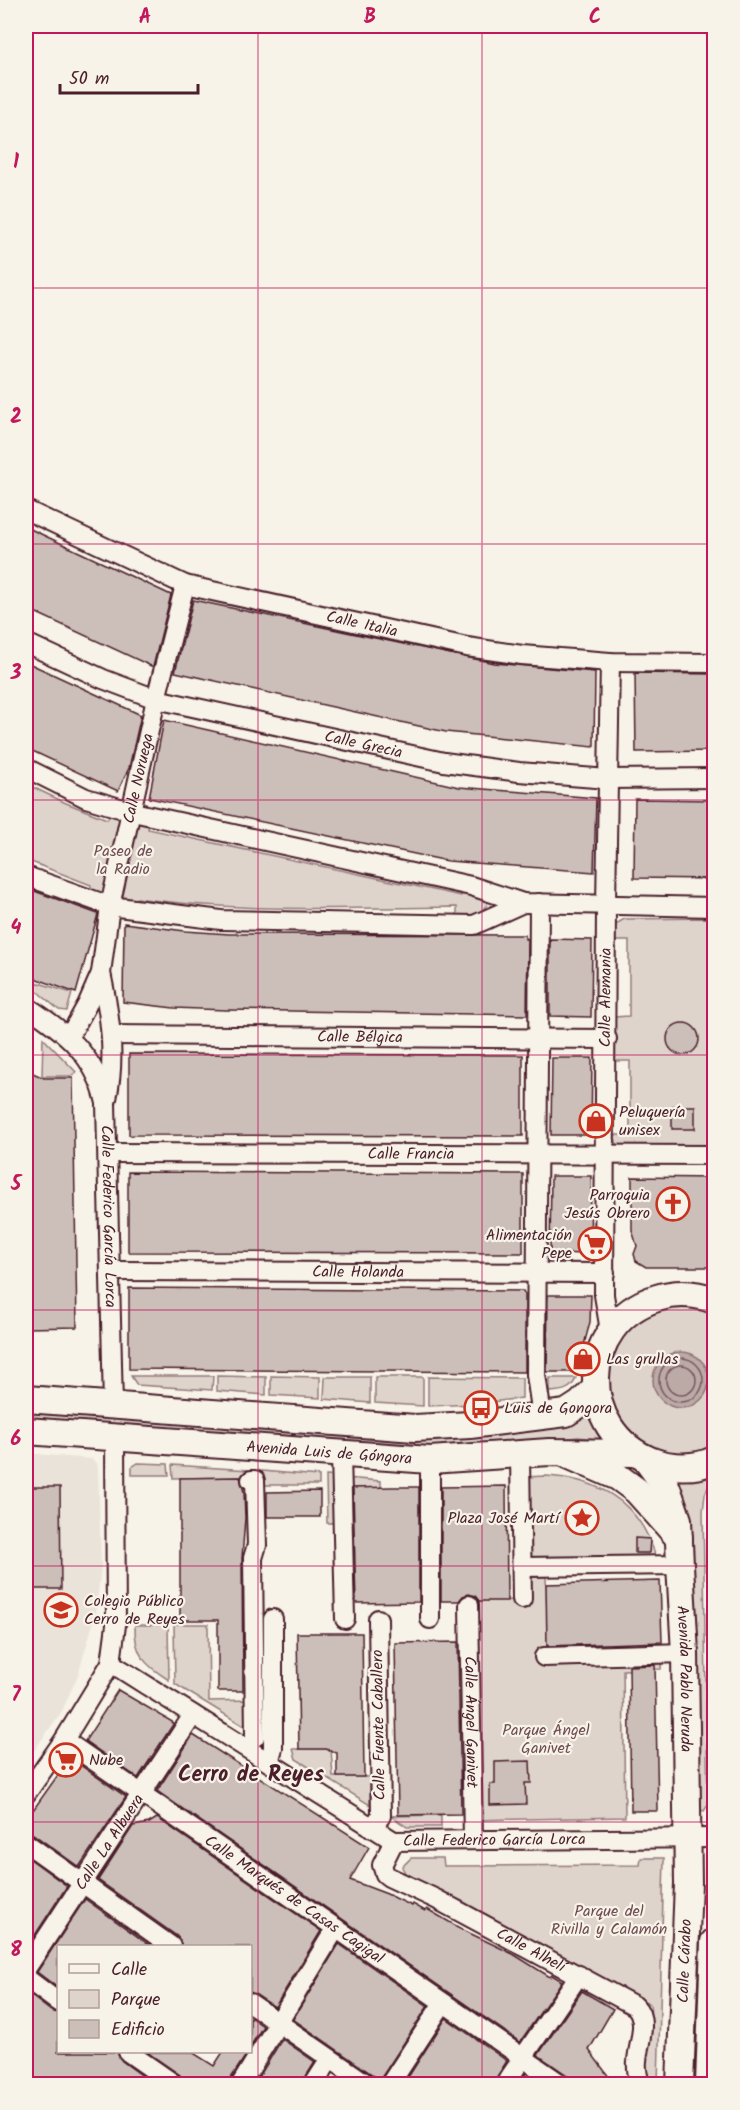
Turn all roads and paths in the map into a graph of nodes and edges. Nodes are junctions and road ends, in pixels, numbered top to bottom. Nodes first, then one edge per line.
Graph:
1 (26, 510) edge
2 (185, 585) junction
3 (26, 643) edge
4 (610, 663) junction
5 (714, 663) edge
6 (156, 699) junction
7 (26, 768) edge
8 (714, 778) edge
9 (608, 779) junction
10 (133, 812) junction
11 (26, 876) edge
12 (488, 891) junction
13 (531, 903) junction
14 (606, 904) junction
15 (110, 906) junction
16 (714, 907) edge
17 (489, 918) junction
18 (101, 973) junction
19 (26, 1006) edge
20 (112, 1035) junction
21 (69, 1038) junction
22 (538, 1038) junction
23 (607, 1039) junction
24 (106, 1103) junction
25 (108, 1153) junction
26 (537, 1155) junction
27 (606, 1155) junction
28 (714, 1155) edge
29 (110, 1271) junction
30 (537, 1273) junction
31 (604, 1274) junction
32 (714, 1300) edge
33 (610, 1331) junction
34 (596, 1388) junction
35 (26, 1399) edge
36 (113, 1407) junction
37 (542, 1416) junction
38 (26, 1431) edge
39 (114, 1438) junction
40 (559, 1452) junction
41 (341, 1454) junction
42 (520, 1455) junction
43 (640, 1455) junction
44 (430, 1460) junction
45 (714, 1460) edge
46 (251, 1473) dead end
47 (678, 1529) junction
48 (680, 1565) junction
49 (522, 1567) junction
50 (522, 1599) dead end
51 (469, 1605) dead end
52 (273, 1619) dead end
53 (345, 1619) dead end
54 (378, 1619) dead end
55 (430, 1619) dead end
56 (685, 1653) junction
57 (544, 1657) dead end
58 (111, 1663) junction
59 (193, 1715) junction
60 (255, 1737) dead end
61 (64, 1740) junction
62 (269, 1762) junction
63 (26, 1794) edge
64 (142, 1794) junction
65 (372, 1827) junction
66 (687, 1838) junction
67 (714, 1838) edge
68 (473, 1840) junction
69 (393, 1841) junction
70 (26, 1843) edge
71 (82, 1883) junction
72 (336, 1928) junction
73 (714, 1942) edge
74 (168, 1945) edge
75 (26, 1969) edge
76 (579, 1975) junction
77 (26, 1978) edge
78 (57, 2001) edge
79 (252, 2003) edge
80 (443, 2003) junction
81 (279, 2023) junction
82 (129, 2053) edge
83 (330, 2059) junction
84 (524, 2059) junction
85 (174, 2085) edge
86 (241, 2085) edge
87 (314, 2085) edge
88 (367, 2085) edge
89 (390, 2085) edge
90 (505, 2085) edge
91 (561, 2085) edge
92 (640, 2085) edge
93 (680, 2085) edge
94 (710, 2085) edge

1 - 2 street, Calle Italia
2 - 4 street, Calle Italia
2 - 6 street, Calle Noruega
3 - 6 street, Calle Grecia
4 - 5 street, Calle Italia
4 - 9 street, Calle Alemania
6 - 9 street, Calle Grecia
6 - 10 street, Calle Noruega
7 - 10 street
8 - 9 street, Calle Grecia
9 - 14 street, Calle Alemania
10 - 12 street
10 - 15 street, Calle Noruega
11 - 15 street
12 - 13 street
12 - 17 street
13 - 14 street
13 - 17 street
13 - 22 street
14 - 16 street
14 - 23 street, Calle Alemania
15 - 17 street
15 - 18 street, Calle Noruega
18 - 20 street
18 - 21 street, Calle Noruega
19 - 21 street, Calle Federico García Lorca
20 - 22 street, Calle Bélgica
20 - 24 street
21 - 24 street, Calle Federico García Lorca
22 - 23 street, Calle Bélgica
22 - 26 street
23 - 27 street, Calle Alemania
24 - 25 street, Calle Federico García Lorca
25 - 26 street, Calle Francia
25 - 29 street, Calle Federico García Lorca
26 - 27 street, Calle Francia
26 - 30 street
27 - 28 street, Calle Francia
27 - 31 street, Calle Alemania
29 - 30 street, Calle Holanda
29 - 36 street, Calle Federico García Lorca
30 - 31 street, Calle Holanda
30 - 37 street
31 - 33 street, Calle Alemania
32 - 33 main road
33 - 34 main road, Avenida Pablo Neruda
34 - 37 main road, Avenida Luis de Góngora
34 - 43 main road, Avenida Pablo Neruda
35 - 36 main road, Avenida Luis de Góngora
36 - 37 main road, Avenida Luis de Góngora
38 - 39 main road, Avenida Luis de Góngora
39 - 41 main road, Avenida Luis de Góngora
39 - 58 street
40 - 42 main road, Avenida Luis de Góngora
40 - 43 main road, Avenida Luis de Góngora
40 - 47 main road
41 - 44 main road, Avenida Luis de Góngora
41 - 53 street
42 - 44 main road, Avenida Luis de Góngora
42 - 49 street
43 - 45 main road, Avenida Luis de Góngora
43 - 47 main road, Avenida Pablo Neruda
44 - 55 street
46 - 60 street
47 - 48 main road, Avenida Pablo Neruda
48 - 49 street
48 - 56 main road, Avenida Pablo Neruda
49 - 50 street
51 - 68 street, Calle Ángel Ganivet
52 - 62 street
54 - 65 street, Calle Fuente Caballero
56 - 57 street
56 - 66 main road, Avenida Pablo Neruda
58 - 59 street, Calle Federico García Lorca
58 - 61 street
59 - 62 street, Calle Federico García Lorca
59 - 64 street, Calle La Albuera
61 - 63 street
61 - 64 street, Calle Marqués de Casas Cagigal
62 - 65 street, Calle Federico García Lorca
64 - 71 street, Calle La Albuera
64 - 72 street, Calle Marqués de Casas Cagigal
65 - 69 street, Calle Federico García Lorca
66 - 67 street, Calle Federico García Lorca
66 - 68 street, Calle Federico García Lorca
66 - 93 main road, Calle Cárabo
68 - 69 street, Calle Federico García Lorca
69 - 76 street, Calle Alhelí
70 - 71 street
71 - 74 street
71 - 75 street, Calle La Albuera
72 - 80 street, Calle Marqués de Casas Cagigal
72 - 81 street
73 - 94 main road, Calle Cárabo
76 - 84 street
76 - 92 street, Calle Alhelí
77 - 78 street
79 - 81 street
80 - 84 street, Calle Marqués de Casas Cagigal
80 - 89 street
81 - 83 street
81 - 86 street
82 - 85 street
83 - 87 street
83 - 88 street
84 - 90 street
84 - 91 street, Calle Marqués de Casas Cagigal

